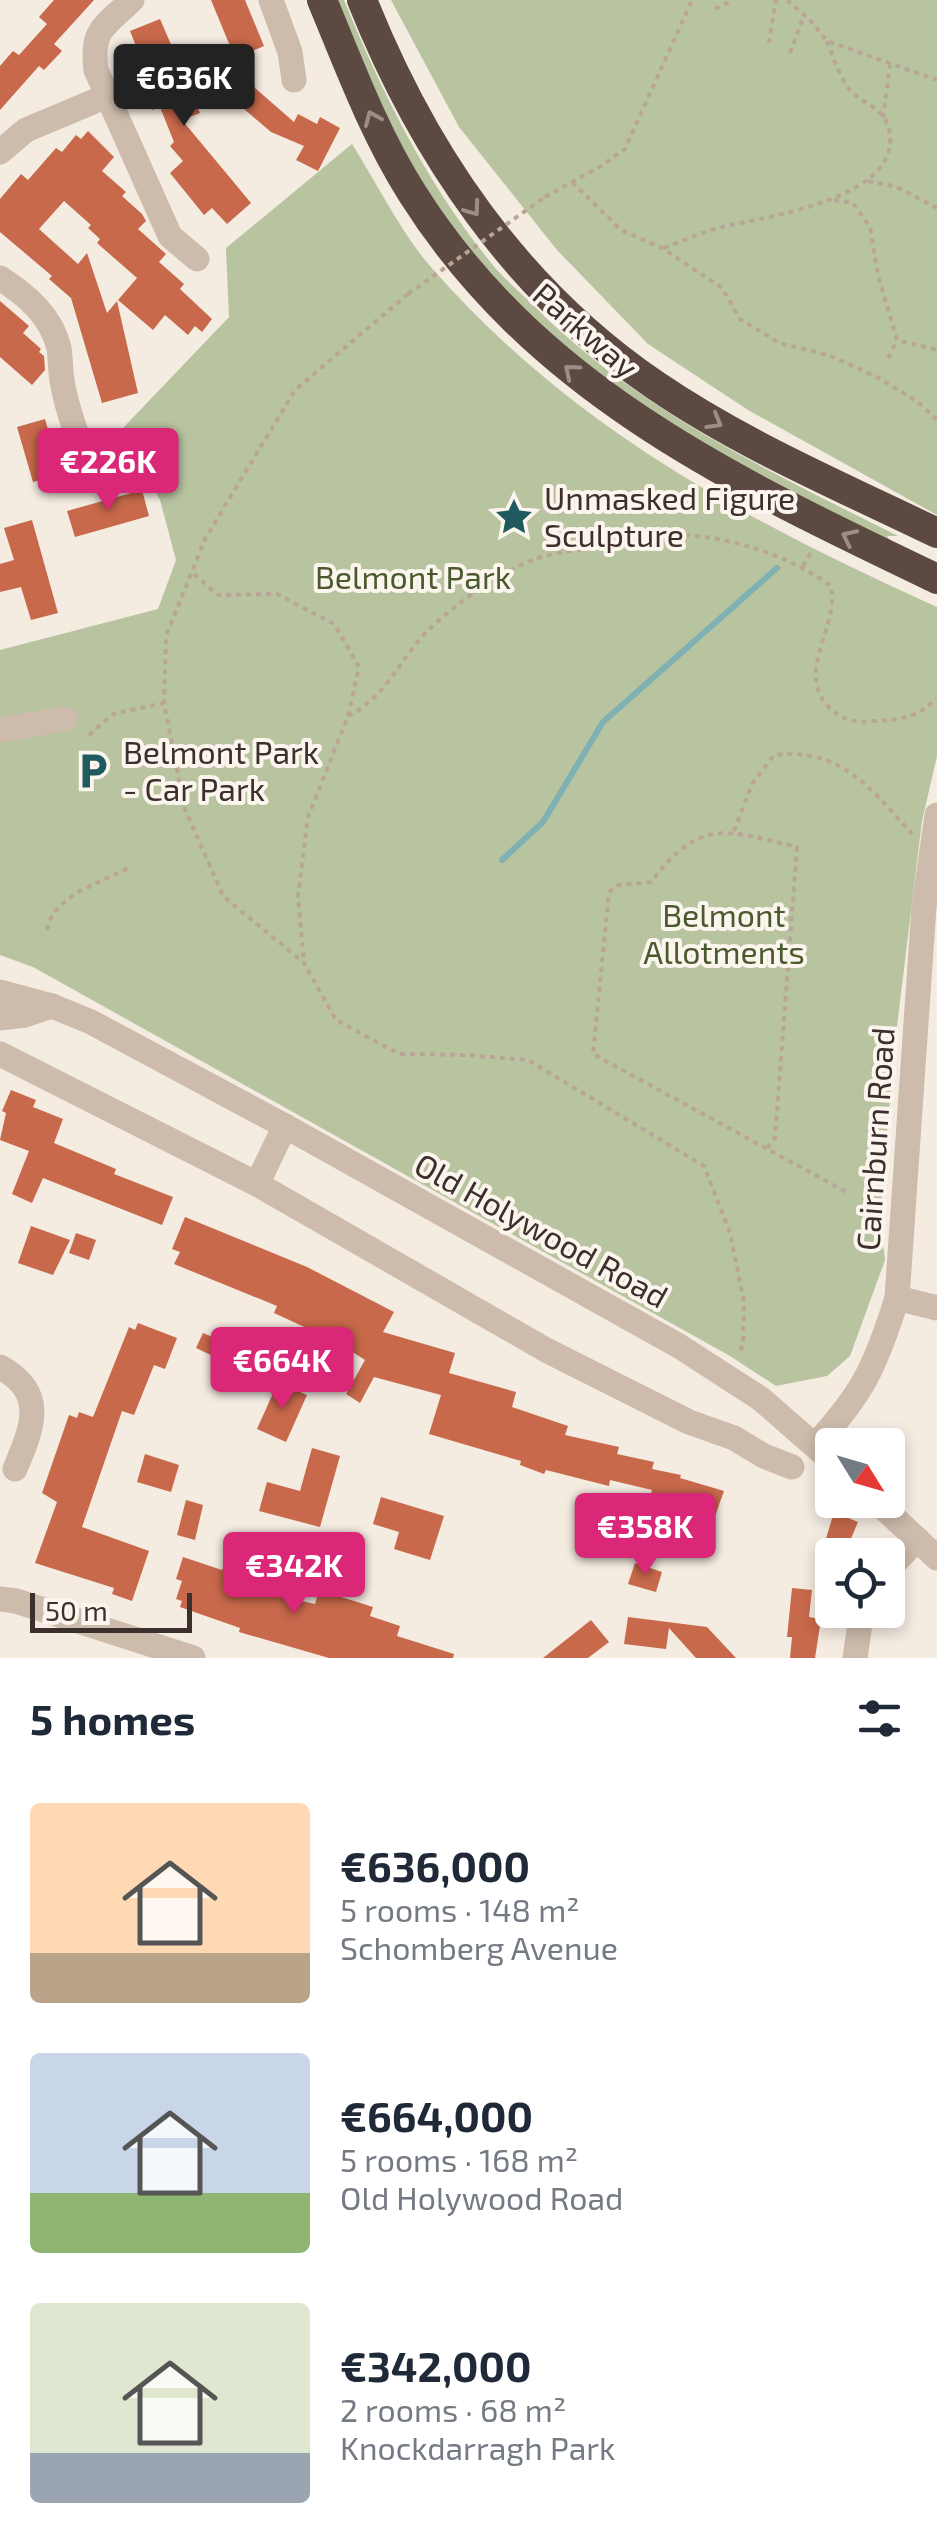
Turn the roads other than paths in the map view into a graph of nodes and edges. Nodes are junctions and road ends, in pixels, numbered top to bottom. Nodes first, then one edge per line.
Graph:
1 (132, 0) edge
2 (271, 0) edge
3 (322, 0) edge
4 (362, 0) edge
5 (294, 80) dead end
6 (107, 96) junction
7 (0, 152) edge
8 (197, 259) dead end
9 (0, 278) edge
10 (92, 475) dead end
11 (937, 533) edge
12 (937, 579) edge
13 (65, 720) dead end
14 (0, 730) edge
15 (937, 815) edge
16 (4, 989) edge
17 (52, 1006) junction
18 (0, 1018) edge
19 (0, 1054) edge
20 (286, 1126) junction
21 (257, 1184) junction
22 (897, 1298) junction
23 (937, 1308) edge
24 (0, 1367) edge
25 (761, 1399) junction
26 (839, 1428) edge
27 (734, 1438) junction
28 (815, 1445) edge
29 (792, 1467) dead end
30 (15, 1469) dead end
31 (894, 1518) edge
32 (917, 1540) junction
33 (905, 1552) edge
34 (937, 1558) edge
35 (0, 1599) edge
36 (859, 1628) edge
37 (193, 1658) edge
38 (855, 1658) edge

1 - 6 street
2 - 5 street
12 -> 3 highway, Parkway
4 -> 11 highway, Parkway
6 - 7 street
6 - 8 street
9 - 10 street
13 - 14 street
15 - 22 street, Cairnburn Road
16 - 17 street, Old Holywood Road
17 - 18 street
17 - 20 street, Old Holywood Road
19 - 21 street
20 - 21 street
20 - 25 street, Old Holywood Road
21 - 27 street
22 - 23 street
22 - 26 street, Cairnburn Road
24 - 30 street
25 - 27 street
25 - 28 street, Old Holywood Road
27 - 29 street
31 - 32 street
32 - 33 street
32 - 34 street
35 - 37 street
36 - 38 street

